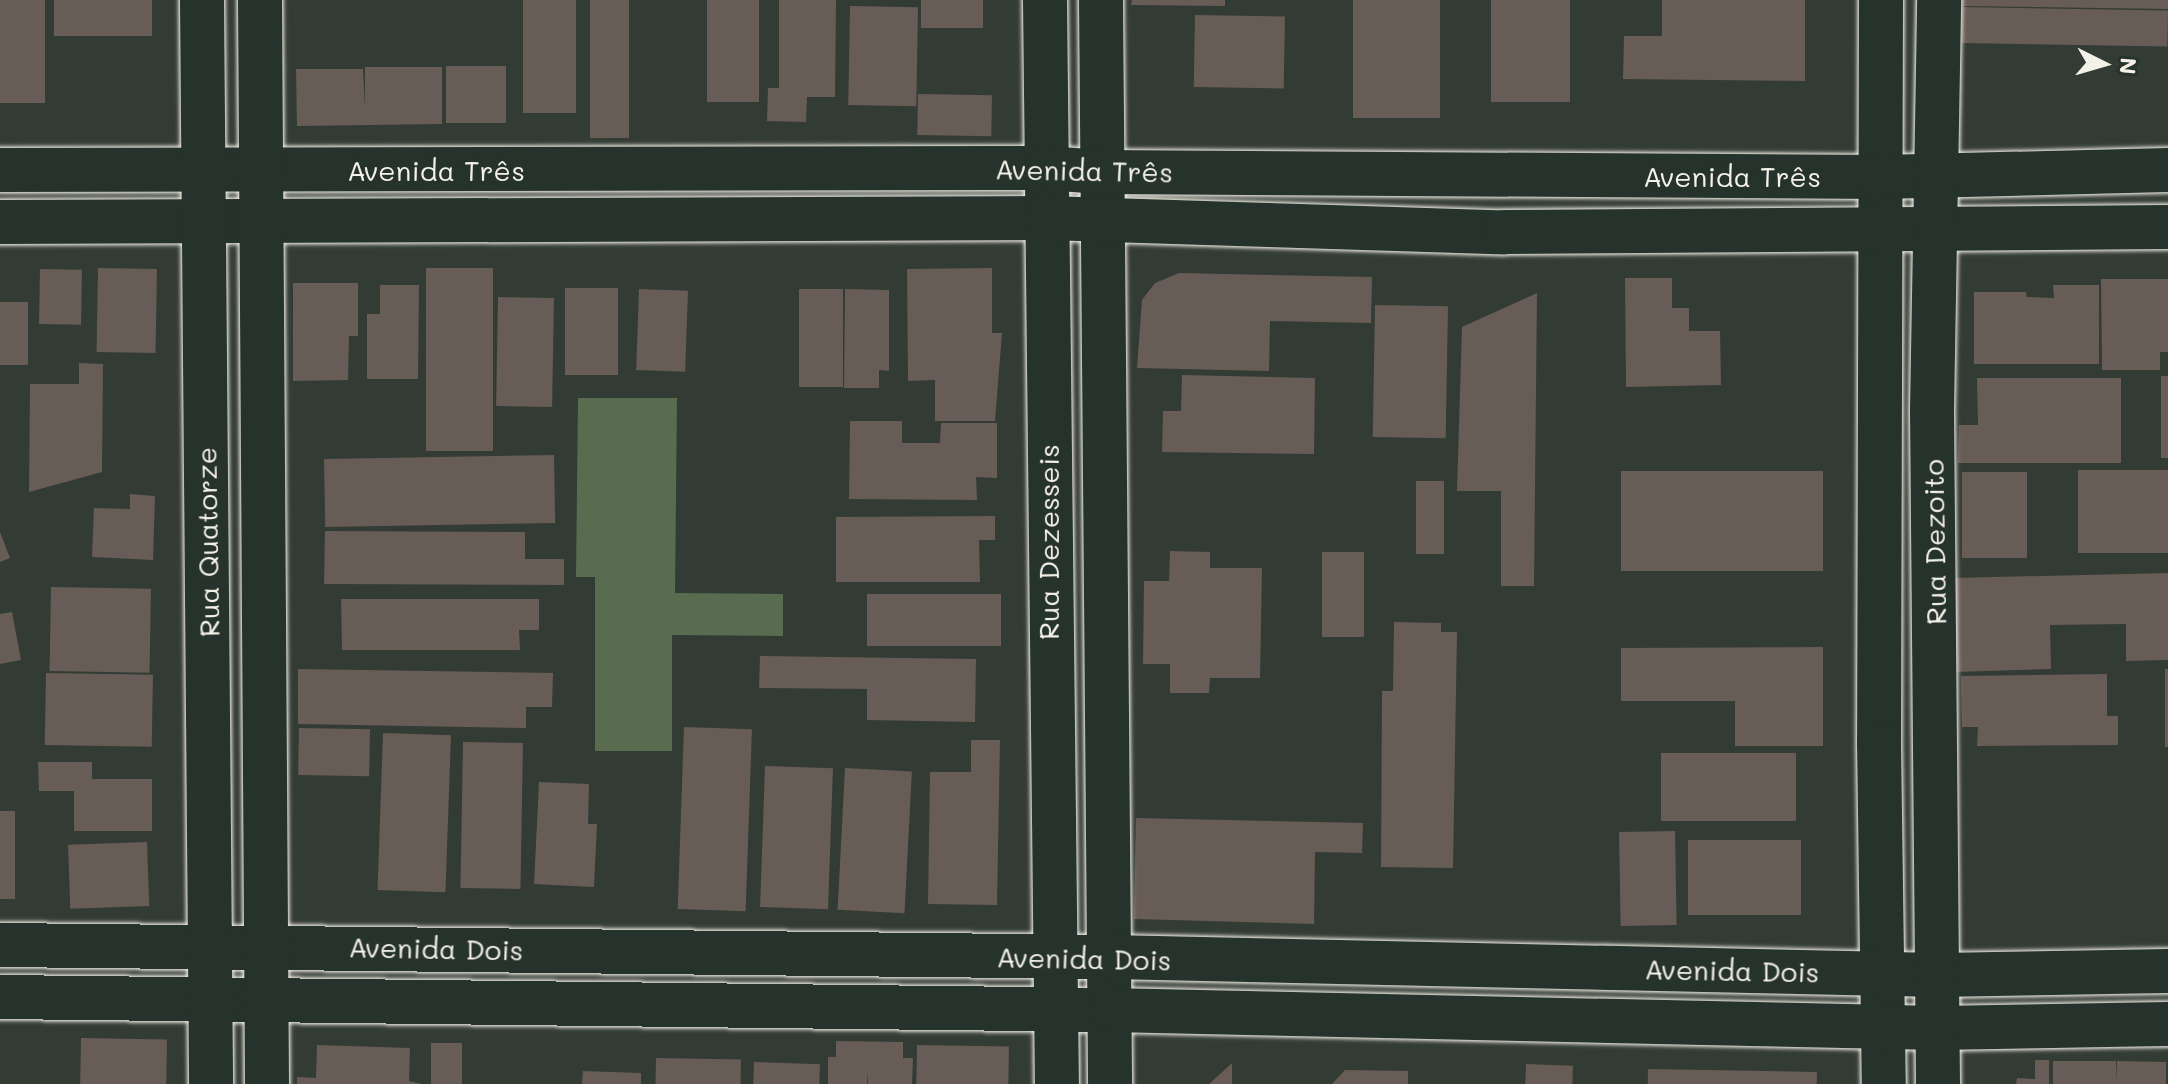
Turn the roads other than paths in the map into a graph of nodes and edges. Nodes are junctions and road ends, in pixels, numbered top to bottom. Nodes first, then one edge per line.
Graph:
1 (202, 0) edge
2 (260, 0) edge
3 (1045, 0) edge
4 (1101, 0) edge
5 (1881, 0) edge
6 (1939, 0) edge
7 (1047, 168) junction
8 (0, 170) edge
9 (260, 170) junction
10 (2168, 170) edge
11 (202, 171) junction
12 (1101, 172) junction
13 (1936, 173) junction
14 (1881, 177) junction
15 (1047, 218) junction
16 (202, 221) junction
17 (0, 222) edge
18 (1102, 222) junction
19 (260, 223) junction
20 (2168, 227) edge
21 (1935, 228) junction
22 (1881, 229) junction
23 (0, 945) edge
24 (267, 945) junction
25 (212, 947) junction
26 (1111, 957) junction
27 (1057, 958) junction
28 (2168, 971) edge
29 (1885, 973) junction
30 (1938, 975) junction
31 (0, 997) edge
32 (212, 997) junction
33 (267, 1000) junction
34 (1057, 1010) junction
35 (1110, 1010) junction
36 (2168, 1024) edge
37 (1885, 1027) junction
38 (1938, 1028) junction
39 (211, 1084) edge
40 (267, 1084) edge
41 (1057, 1084) edge
42 (1110, 1084) edge
43 (1884, 1084) edge
44 (1938, 1084) edge

1 - 11 street, Rua Quatorze
2 - 9 street, Rua Quatorze
3 - 7 street, Rua Dezesseis
4 - 12 street, Rua Dezesseis
5 - 14 street, Rua Dezoito
6 - 13 street, Rua Dezoito
7 - 9 street, Avenida Três
7 - 12 street, Avenida Três
7 - 15 street, Rua Dezesseis
8 - 11 street, Avenida Três
9 - 11 street, Avenida Três
9 - 19 street, Rua Quatorze
10 - 13 street, Avenida Três
11 - 16 street, Rua Quatorze
12 - 14 street, Avenida Três
12 - 18 street, Rua Dezesseis
13 - 14 street, Avenida Três
13 - 21 street, Rua Dezoito
14 - 22 street, Rua Dezoito
15 - 18 street, Avenida Três
15 - 19 street, Avenida Três
15 - 27 street, Rua Dezesseis
16 - 17 street, Avenida Três
16 - 19 street, Avenida Três
16 - 25 street, Rua Quatorze
18 - 22 street, Avenida Três
18 - 26 street, Rua Dezesseis
19 - 24 street, Rua Quatorze
20 - 21 street, Avenida Três
21 - 22 street, Avenida Três
21 - 30 street, Rua Dezoito
22 - 29 street, Rua Dezoito
23 - 25 street, Avenida Dois
24 - 25 street, Avenida Dois
24 - 27 street, Avenida Dois
24 - 33 street, Rua Quatorze
25 - 32 street, Rua Quatorze
26 - 27 street, Avenida Dois
26 - 29 street, Avenida Dois
26 - 35 street, Rua Dezesseis
27 - 34 street, Rua Dezesseis
28 - 30 street, Avenida Dois
29 - 30 street, Avenida Dois
29 - 37 street, Rua Dezoito
30 - 38 street, Rua Dezoito
31 - 32 street, Avenida Dois
32 - 33 street, Avenida Dois
32 - 39 street, Rua Quatorze
33 - 34 street, Avenida Dois
33 - 40 street, Rua Quatorze
34 - 35 street, Avenida Dois
34 - 41 street, Rua Dezesseis
35 - 37 street, Avenida Dois
35 - 42 street, Rua Dezesseis
36 - 38 street, Avenida Dois
37 - 38 street, Avenida Dois
37 - 43 street, Rua Dezoito
38 - 44 street, Rua Dezoito

